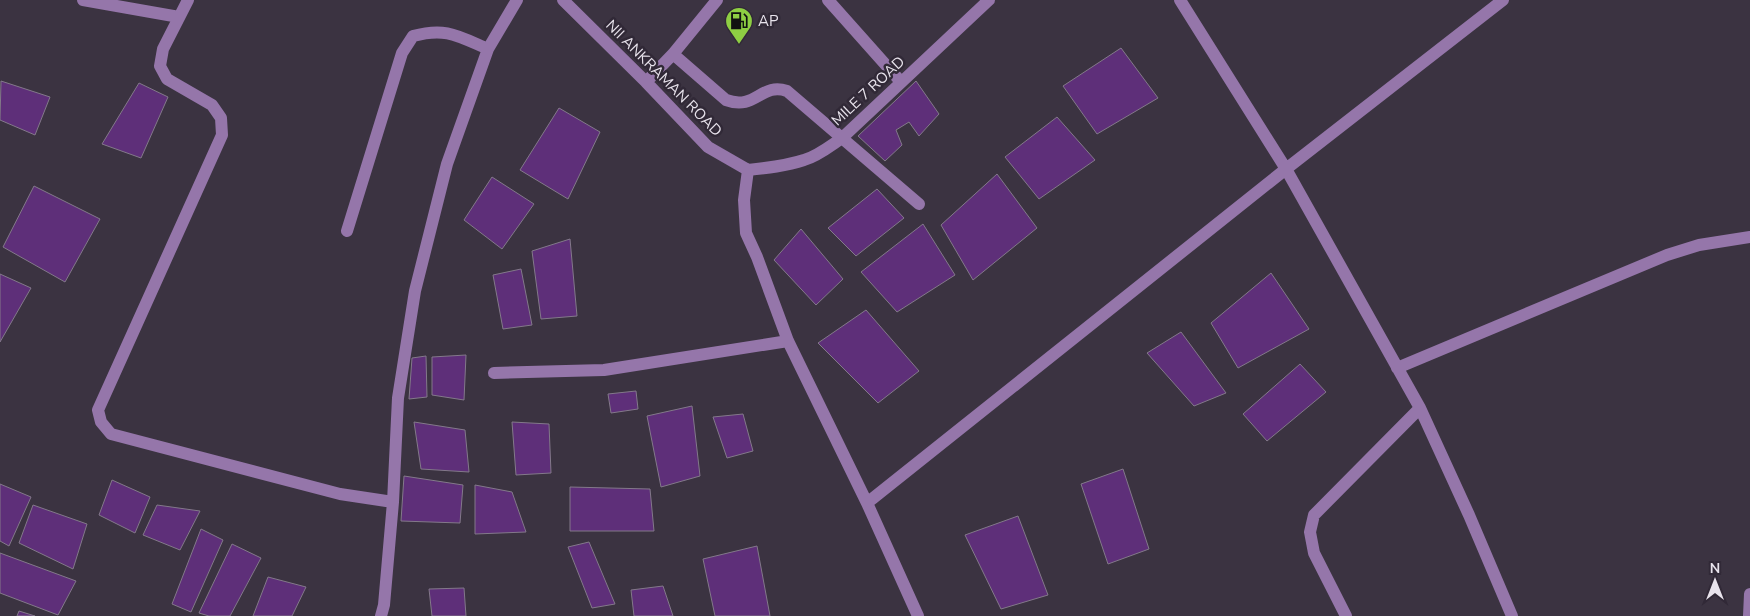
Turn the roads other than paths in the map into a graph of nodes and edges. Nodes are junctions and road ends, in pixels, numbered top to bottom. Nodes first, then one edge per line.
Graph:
1 (83, 0) edge
2 (188, 0) edge
3 (517, 0) edge
4 (563, 0) edge
5 (717, 0) edge
6 (828, 0) edge
7 (1180, 0) edge
8 (1503, 0) edge
9 (985, 2) edge
10 (179, 17) junction
11 (488, 49) junction
12 (673, 54) junction
13 (646, 82) junction
14 (901, 82) junction
15 (842, 138) junction
16 (1286, 169) junction
17 (748, 170) junction
18 (919, 204) dead end
19 (347, 231) dead end
20 (1750, 237) edge
21 (788, 341) junction
22 (1397, 368) junction
23 (494, 373) dead end
24 (1420, 408) junction
25 (393, 502) junction
26 (867, 503) junction
27 (1750, 594) edge
28 (381, 616) edge
29 (918, 616) edge
30 (1346, 616) edge
31 (1512, 616) edge
32 (1749, 616) edge

1 - 10 street
2 - 10 street
3 - 11 street
4 - 13 street, NII ANKRAMAN ROAD
5 - 12 street
6 - 14 street
7 - 16 street
8 - 16 street
9 - 14 street, MILE 7 ROAD
10 - 25 street
11 - 19 street
11 - 25 street
12 - 13 street
12 - 15 street
13 - 17 street, NII ANKRAMAN ROAD
14 - 15 street, MILE 7 ROAD
15 - 17 street, MILE 7 ROAD
15 - 18 street
16 - 22 street
16 - 26 street
17 - 21 street
20 - 22 street
21 - 23 street
21 - 26 street
22 - 24 street
24 - 30 street
24 - 31 street
25 - 28 street
26 - 29 street
27 - 32 street

